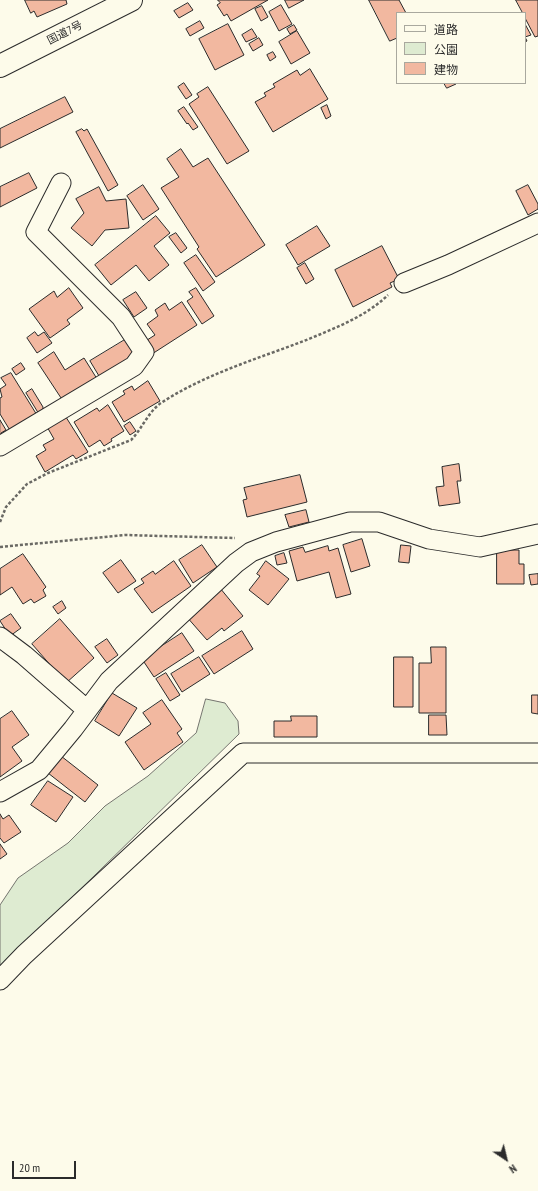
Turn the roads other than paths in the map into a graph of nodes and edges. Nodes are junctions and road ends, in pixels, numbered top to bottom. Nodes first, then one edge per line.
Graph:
1 (131, 0) edge
2 (0, 66) edge
3 (61, 183) dead end
4 (538, 223) edge
5 (404, 283) road end
6 (0, 446) edge
7 (538, 534) edge
8 (0, 637) edge
9 (87, 710) junction
10 (538, 753) edge
11 (0, 792) edge
12 (0, 980) edge

1 - 2 highway, 国道7号
3 - 6 street
4 - 5 street
7 - 9 street
8 - 9 street
9 - 11 street
10 - 12 street

